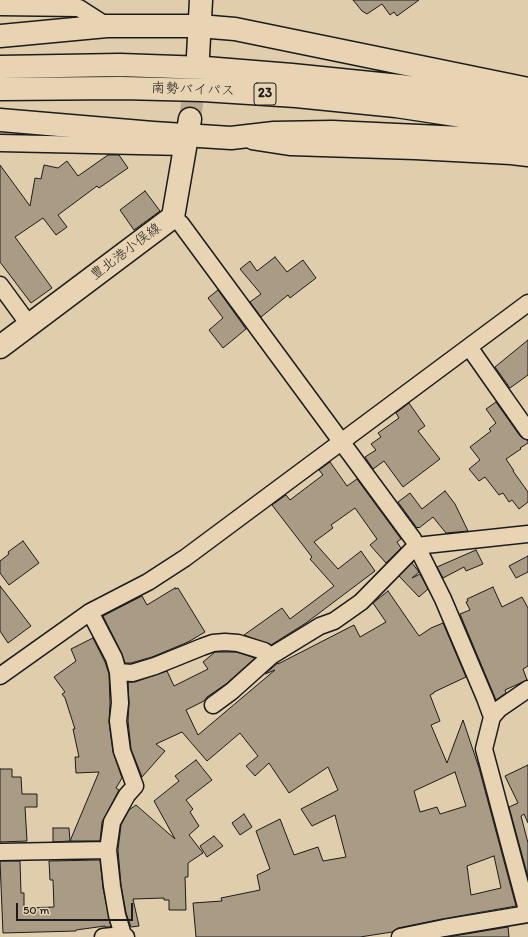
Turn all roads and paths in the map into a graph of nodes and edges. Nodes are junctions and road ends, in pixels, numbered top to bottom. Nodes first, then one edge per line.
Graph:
1 (201, 0) edge
2 (0, 7) edge
3 (107, 26) junction
4 (199, 26) junction
5 (0, 36) edge
6 (198, 56) tunnel mouth
7 (0, 67) edge
8 (0, 89) edge
9 (528, 89) edge
10 (528, 104) edge
11 (0, 120) edge
12 (528, 126) edge
13 (188, 134) junction
14 (231, 138) junction
15 (528, 141) edge
16 (0, 143) edge
17 (528, 158) edge
18 (172, 217) junction
19 (0, 285) edge
20 (528, 303) edge
21 (30, 326) junction
22 (0, 347) edge
23 (469, 347) junction
24 (528, 431) edge
25 (341, 441) junction
26 (528, 534) edge
27 (416, 546) junction
28 (90, 612) junction
29 (271, 656) junction
30 (118, 672) junction
31 (0, 676) edge
32 (528, 689) edge
33 (213, 705) dead end
34 (492, 717) junction
35 (108, 850) junction
36 (0, 852) edge
37 (125, 936) edge
38 (102, 937) edge
39 (400, 937) edge

1 - 4 main road
2 - 3 street
3 - 4 main road
3 - 5 main road
4 - 6 main road
4 - 9 main road
7 - 10 main road, 南勢バイパス / 23
8 - 12 main road, 南勢バイパス / 23
11 - 13 main road
13 - 14 main road
13 - 16 street
13 - 18 main road, 豊北港小俣線
14 - 15 main road
14 - 17 street
18 - 21 main road, 豊北港小俣線
18 - 25 street
19 - 21 street
20 - 23 street
21 - 22 main road, 豊北港小俣線
23 - 24 street
23 - 25 street
25 - 27 street
25 - 28 street
26 - 27 street
27 - 29 street
27 - 34 street
28 - 30 street
28 - 31 street
29 - 30 street
29 - 33 street
30 - 35 street
32 - 34 street
34 - 39 street
35 - 36 street
35 - 37 street
37 - 38 street

